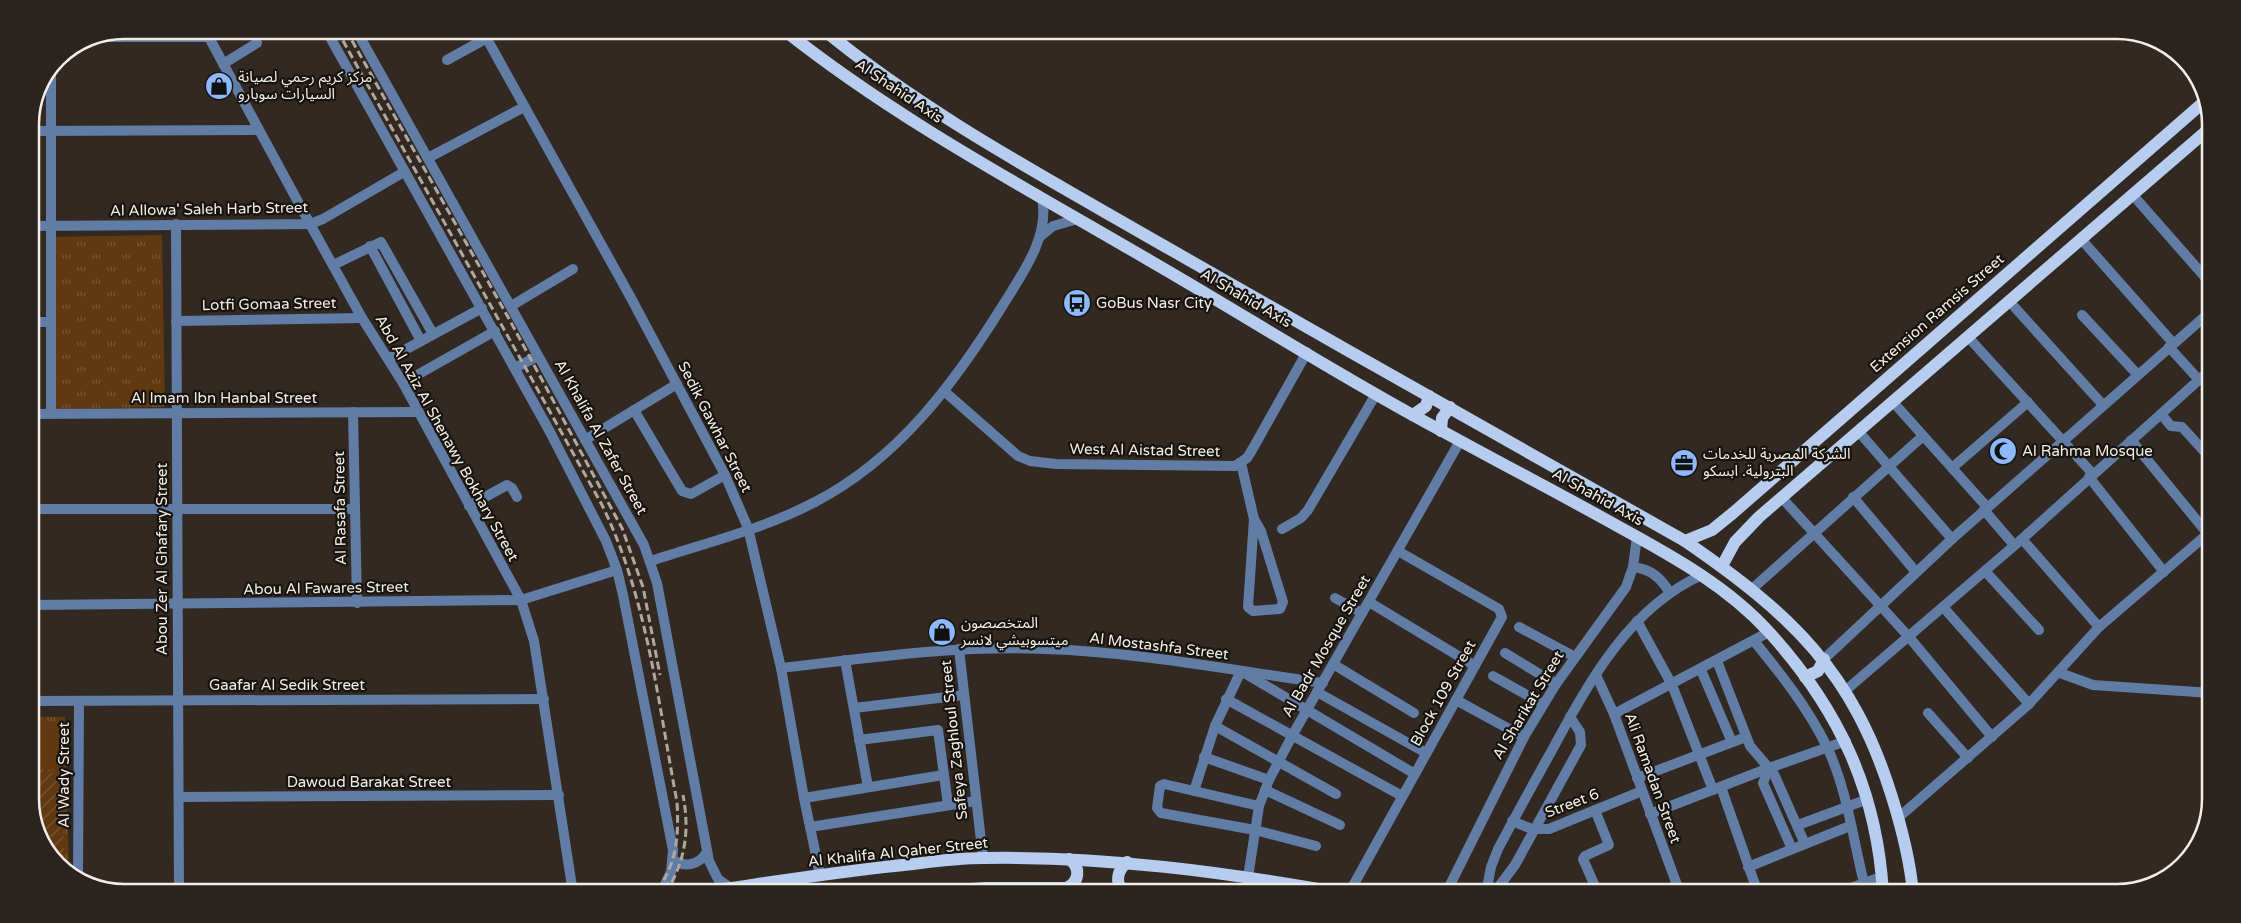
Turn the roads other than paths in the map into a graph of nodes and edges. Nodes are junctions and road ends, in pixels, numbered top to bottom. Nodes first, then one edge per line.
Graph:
1 (210, 39) edge
2 (331, 39) edge
3 (361, 39) edge
4 (477, 39) edge
5 (487, 39) edge
6 (795, 39) edge
7 (836, 39) edge
8 (257, 43) dead end
9 (447, 60) dead end
10 (223, 64) junction
11 (51, 80) edge
12 (2200, 103) edge
13 (524, 107) junction
14 (258, 130) junction
15 (39, 131) edge
16 (51, 131) junction
17 (2202, 135) edge
18 (428, 158) junction
19 (404, 172) junction
20 (2132, 194) junction
21 (1042, 198) junction
22 (1078, 219) junction
23 (176, 224) junction
24 (310, 224) junction
25 (39, 226) edge
26 (51, 226) junction
27 (1040, 237) junction
28 (2081, 239) junction
29 (370, 246) junction
30 (333, 265) junction
31 (573, 269) dead end
32 (2202, 274) edge
33 (2009, 301) junction
34 (511, 306) junction
35 (482, 308) junction
36 (2082, 315) dead end
37 (362, 318) junction
38 (2202, 319) edge
39 (176, 321) junction
40 (39, 322) edge
41 (51, 322) junction
42 (495, 331) junction
43 (433, 334) junction
44 (1968, 337) junction
45 (421, 341) junction
46 (2171, 345) junction
47 (1307, 352) junction
48 (538, 356) junction
49 (388, 359) junction
50 (515, 368) junction
51 (2138, 374) junction
52 (2202, 378) edge
53 (2199, 380) junction
54 (403, 384) junction
55 (677, 384) junction
56 (944, 391) junction
57 (1376, 394) junction
58 (1429, 396) junction
59 (1893, 402) junction
60 (2028, 402) junction
61 (2103, 405) junction
62 (1450, 407) junction
63 (634, 410) junction
64 (354, 412) junction
65 (418, 412) junction
66 (177, 413) junction
67 (39, 414) edge
68 (51, 414) junction
69 (2161, 414) junction
70 (1413, 416) junction
71 (1441, 431) junction
72 (1859, 432) junction
73 (1923, 436) junction
74 (585, 440) junction
75 (2063, 440) junction
76 (2130, 440) junction
77 (1460, 441) junction
78 (2202, 449) edge
79 (1241, 463) junction
80 (1890, 466) junction
81 (1952, 468) junction
82 (2091, 475) junction
83 (725, 476) junction
84 (517, 497) dead end
85 (1782, 498) junction
86 (1853, 498) junction
87 (1746, 501) junction
88 (469, 506) junction
89 (39, 509) edge
90 (355, 509) junction
91 (1985, 509) junction
92 (177, 510) junction
93 (1760, 517) junction
94 (1254, 519) junction
95 (2202, 524) edge
96 (748, 528) junction
97 (1282, 529) dead end
98 (1813, 533) junction
99 (1637, 537) junction
100 (2202, 538) edge
101 (1952, 539) junction
102 (1685, 541) junction
103 (2018, 542) junction
104 (1398, 551) junction
105 (651, 561) junction
106 (1722, 566) junction
107 (1633, 568) junction
108 (617, 570) junction
109 (1985, 571) junction
110 (1916, 572) junction
111 (2164, 572) junction
112 (1702, 575) junction
113 (1752, 589) junction
114 (1670, 593) junction
115 (1335, 598) dead end
116 (521, 600) junction
117 (1369, 602) junction
118 (357, 603) junction
119 (39, 605) edge
120 (178, 605) junction
121 (1880, 606) junction
122 (1943, 607) junction
123 (1362, 613) junction
124 (1637, 621) junction
125 (1519, 627) dead end
126 (2099, 627) junction
127 (2039, 630) dead end
128 (1769, 632) junction
129 (1909, 637) junction
130 (1754, 641) junction
131 (959, 650) junction
132 (1505, 653) dead end
133 (1575, 657) junction
134 (1824, 659) junction
135 (845, 660) junction
136 (1717, 661) junction
137 (1333, 664) junction
138 (1475, 666) junction
139 (781, 668) junction
140 (1701, 670) junction
141 (1241, 671) junction
142 (2060, 673) junction
143 (1596, 675) junction
144 (1494, 676) dead end
145 (1806, 677) junction
146 (1323, 683) junction
147 (1556, 684) junction
148 (1672, 685) junction
149 (1846, 690) junction
150 (1317, 692) junction
151 (2202, 692) edge
152 (964, 695) junction
153 (544, 699) junction
154 (1226, 699) junction
155 (178, 700) junction
156 (1456, 700) junction
157 (39, 701) edge
158 (79, 701) junction
159 (1544, 704) junction
160 (2030, 704) junction
161 (854, 708) junction
162 (1306, 711) junction
163 (1414, 713) dead end
164 (1928, 713) dead end
165 (1614, 714) junction
166 (1570, 717) junction
167 (1215, 726) junction
168 (1292, 736) junction
169 (1524, 737) junction
170 (1746, 737) junction
171 (1992, 737) junction
172 (859, 740) junction
173 (1732, 742) junction
174 (1846, 742) junction
175 (1827, 748) junction
176 (1426, 753) junction
177 (1699, 754) junction
178 (1204, 757) junction
179 (1879, 758) junction
180 (1968, 758) junction
181 (1279, 760) junction
182 (1855, 763) junction
183 (1769, 768) junction
184 (1415, 774) junction
185 (943, 775) junction
186 (1637, 778) junction
187 (1269, 780) junction
188 (868, 787) junction
189 (1717, 788) junction
190 (1265, 790) junction
191 (1194, 791) junction
192 (1642, 791) junction
193 (1336, 794) dead end
194 (560, 795) junction
195 (1402, 796) junction
196 (179, 797) junction
197 (804, 798) junction
198 (1868, 799) junction
199 (976, 801) junction
200 (948, 805) junction
201 (1259, 806) junction
202 (1846, 806) junction
203 (1595, 810) junction
204 (1650, 814) junction
205 (1898, 818) junction
206 (1512, 822) junction
207 (1340, 825) dead end
208 (1798, 825) junction
209 (1850, 826) junction
210 (810, 827) junction
211 (1254, 830) junction
212 (1536, 830) junction
213 (1805, 844) junction
214 (1316, 846) dead end
215 (1792, 849) junction
216 (707, 852) junction
217 (983, 858) junction
218 (1069, 859) junction
219 (673, 860) junction
220 (1127, 862) junction
221 (1748, 867) junction
222 (78, 871) edge
223 (820, 875) junction
224 (1248, 877) junction
225 (1882, 877) junction
226 (1864, 883) joint
227 (179, 884) edge
228 (572, 884) edge
229 (666, 884) edge
230 (726, 884) edge
231 (758, 884) edge
232 (1074, 884) edge
233 (1118, 884) edge
234 (1289, 884) edge
235 (1354, 884) edge
236 (1450, 884) edge
237 (1488, 884) edge
238 (1501, 884) edge
239 (1594, 884) edge
240 (1677, 884) edge
241 (1755, 884) edge
242 (1882, 884) edge
243 (1912, 884) edge

1 - 10 street, Abd Al Aziz Al Shenawy Bokhary Street
2 - 19 street
3 - 18 street, Al Khalifa Al Zafer Street
4 - 9 street
5 - 13 street, Sedik Gawhar Street
6 - 21 main road, Al Shahid Axis
7 - 58 main road, Al Shahid Axis
8 - 10 street
10 - 14 street, Abd Al Aziz Al Shenawy Bokhary Street
11 - 16 street
12 - 87 main road, Extension Ramsis Street
13 - 18 street
13 - 55 street, Sedik Gawhar Street
14 - 16 street
14 - 24 street, Abd Al Aziz Al Shenawy Bokhary Street
15 - 16 street
16 - 26 street
17 - 20 main road
18 - 34 street, Al Khalifa Al Zafer Street
19 - 24 street, Al Allowa' Saleh Harb Street
19 - 35 street
20 - 28 main road
20 - 32 street
21 - 22 main road, Al Shahid Axis
21 - 27 street
22 - 27 street
22 - 47 main road, Al Shahid Axis
23 - 24 street, Al Allowa' Saleh Harb Street
23 - 26 street, Al Allowa' Saleh Harb Street
23 - 39 street, Abou Zer Al Ghafary Street
24 - 30 street, Abd Al Aziz Al Shenawy Bokhary Street
25 - 26 street, Al Allowa' Saleh Harb Street
26 - 41 street
27 - 56 street
28 - 33 main road
28 - 46 street
29 - 30 street
29 - 43 street
29 - 45 street
30 - 37 street, Abd Al Aziz Al Shenawy Bokhary Street
31 - 34 street
33 - 44 main road
33 - 61 street
34 - 48 street, Al Khalifa Al Zafer Street
35 - 42 street
35 - 43 street
36 - 51 street
37 - 39 street, Lotfi Gomaa Street
37 - 49 street, Abd Al Aziz Al Shenawy Bokhary Street
38 - 46 street
39 - 66 street, Abou Zer Al Ghafary Street
40 - 41 street
41 - 68 street
42 - 50 street
42 - 54 street
43 - 45 street
44 - 59 main road
44 - 60 street
45 - 49 street
46 - 51 street
46 - 53 street
47 - 57 main road, Al Shahid Axis
47 - 79 street, West Al Aistad Street
48 - 50 street
48 - 74 street, Al Khalifa Al Zafer Street
49 - 54 street, Abd Al Aziz Al Shenawy Bokhary Street
50 - 108 street
51 - 61 street
52 - 53 street
53 - 69 street
54 - 65 street, Abd Al Aziz Al Shenawy Bokhary Street
55 - 63 street
55 - 83 street, Sedik Gawhar Street
56 - 79 street, West Al Aistad Street
56 - 96 street
57 - 70 main road, Al Shahid Axis
57 - 97 street
58 - 62 main road, Al Shahid Axis
58 - 70 main road
59 - 72 main road
59 - 73 street
60 - 75 street
60 - 81 street
61 - 75 street
62 - 71 main road
62 - 102 main road, Al Shahid Axis
63 - 74 street
63 - 83 street
64 - 65 street, Al Imam Ibn Hanbal Street
64 - 66 street, Al Imam Ibn Hanbal Street
64 - 90 street, Al Rasafa Street
65 - 88 street, Abd Al Aziz Al Shenawy Bokhary Street
66 - 68 street, Al Imam Ibn Hanbal Street
66 - 92 street, Abou Zer Al Ghafary Street
67 - 68 street, Al Imam Ibn Hanbal Street
69 - 76 street
69 - 78 street
70 - 71 main road, Al Shahid Axis
71 - 77 main road, Al Shahid Axis
72 - 80 street
72 - 85 main road
73 - 80 street
73 - 81 street
74 - 105 street, Al Khalifa Al Zafer Street
75 - 82 street
75 - 91 street
76 - 82 street
76 - 95 street
77 - 99 main road, Al Shahid Axis
77 - 104 street, Al Badr Mosque Street
79 - 94 street
80 - 86 street
80 - 101 street
81 - 91 street
82 - 103 street
82 - 111 street
83 - 96 street, Sedik Gawhar Street
84 - 88 street
85 - 93 main road
85 - 98 street
86 - 98 street
86 - 110 street
87 - 93 main road
87 - 102 main road, Extension Ramsis Street
88 - 116 street, Abd Al Aziz Al Shenawy Bokhary Street
89 - 92 street
90 - 92 street
90 - 118 street, Al Rasafa Street
91 - 101 street
91 - 103 street
92 - 120 street, Abou Zer Al Ghafary Street
93 - 106 main road
94 - 94 street
96 - 105 street
96 - 139 street, Sedik Gawhar Street
98 - 113 street
98 - 121 street
99 - 107 street, Al Sharikat Street
99 - 112 main road, Al Shahid Axis
100 - 111 street
101 - 110 street
102 - 106 main road, Al Shahid Axis
103 - 109 street
103 - 126 street
104 - 117 street, Al Badr Mosque Street
104 - 138 street, Block 109 Street
105 - 216 street, Al Khalifa Al Zafer Street
106 - 113 main road, Al Shahid Axis
107 - 114 street
107 - 133 street, Al Sharikat Street
108 - 116 street, Abou Al Fawares Street
108 - 219 street
109 - 122 street
109 - 127 street
110 - 121 street
111 - 126 street
112 - 114 street
112 - 128 main road, Al Shahid Axis
113 - 134 main road, Al Shahid Axis
114 - 124 street
115 - 123 street
116 - 118 street, Abou Al Fawares Street
116 - 153 street, Abd Al Aziz Al Shenawy Bokhary Street
117 - 123 street, Al Badr Mosque Street
117 - 138 street
118 - 120 street, Abou Al Fawares Street
119 - 120 street, Abou Al Fawares Street
120 - 155 street, Abou Zer Al Ghafary Street
121 - 129 street
121 - 134 street
122 - 129 street
122 - 160 street
123 - 137 street, Al Badr Mosque Street
124 - 143 street
124 - 148 street
125 - 133 street
126 - 142 street
128 - 130 street
128 - 145 main road, Al Shahid Axis
129 - 149 street
129 - 171 street
130 - 136 street
130 - 175 street
131 - 135 street, Al Mostashfa Street
131 - 141 street, Al Mostashfa Street
131 - 152 street, Safeya Zaghloul Street
132 - 147 street
133 - 147 street, Al Sharikat Street
134 - 145 main road
134 - 149 main road, Al Shahid Axis
135 - 139 street, Al Mostashfa Street
135 - 161 street
136 - 140 street
136 - 170 street
137 - 146 street, Al Badr Mosque Street
137 - 163 street
138 - 156 street, Block 109 Street
139 - 197 street, Sedik Gawhar Street
140 - 148 street
140 - 173 street
141 - 146 street, Al Mostashfa Street
141 - 154 street
141 - 162 street
142 - 151 street
142 - 160 street
143 - 165 street, Ali Ramadan Street
143 - 166 street
144 - 159 street
145 - 174 main road, Al Shahid Axis
146 - 150 street, Al Badr Mosque Street
147 - 159 street, Al Sharikat Street
148 - 165 street
148 - 177 street
149 - 179 main road, Al Shahid Axis
150 - 162 street, Al Badr Mosque Street
150 - 176 street
152 - 161 street
152 - 199 street, Safeya Zaghloul Street
153 - 155 street, Gaafar Al Sedik Street
153 - 194 street, Abd Al Aziz Al Shenawy Bokhary Street
154 - 167 street
154 - 168 street
155 - 158 street, Gaafar Al Sedik Street
155 - 196 street, Abou Zer Al Ghafary Street
156 - 169 street
156 - 176 street, Block 109 Street
157 - 158 street, Gaafar Al Sedik Street
158 - 222 street, Al Wady Street
159 - 169 street, Al Sharikat Street
160 - 171 street
161 - 172 street
162 - 168 street, Al Badr Mosque Street
162 - 184 street
164 - 180 street
165 - 186 street, Ali Ramadan Street
166 - 206 street
166 - 212 street
167 - 178 street
167 - 181 street
168 - 181 street, Al Badr Mosque Street
168 - 195 street
169 - 236 street, Al Sharikat Street
170 - 173 street
170 - 183 street
171 - 180 street
172 - 185 street
172 - 188 street
173 - 177 street
174 - 175 street
174 - 182 main road, Al Shahid Axis
175 - 183 street
175 - 202 street
176 - 184 street, Block 109 Street
177 - 186 street
177 - 189 street
178 - 187 street
178 - 191 street
179 - 182 main road
179 - 205 main road, Al Shahid Axis
180 - 205 street
181 - 187 street, Al Badr Mosque Street
181 - 193 street
182 - 198 main road, Al Shahid Axis
183 - 189 street
183 - 208 street
183 - 215 street
184 - 195 street, Block 109 Street
185 - 188 street
185 - 200 street
186 - 192 street, Ali Ramadan Street
187 - 190 street, Al Badr Mosque Street
188 - 197 street
189 - 204 street
189 - 221 street
190 - 201 street, Al Badr Mosque Street
190 - 207 street
191 - 201 street
191 - 211 street
192 - 203 street, Street 6
192 - 204 street, Ali Ramadan Street
194 - 196 street, Dawoud Barakat Street
194 - 228 street, Abd Al Aziz Al Shenawy Bokhary Street
195 - 235 street, Block 109 Street
196 - 227 street, Abou Zer Al Ghafary Street
197 - 210 street, Sedik Gawhar Street
198 - 202 street
198 - 225 main road, Al Shahid Axis
199 - 200 street
199 - 217 street, Safeya Zaghloul Street
200 - 210 street
201 - 211 street, Al Badr Mosque Street
202 - 208 street
202 - 209 street
203 - 212 street, Street 6
203 - 239 street
204 - 240 street, Ali Ramadan Street
205 - 243 main road, Al Shahid Axis
206 - 212 street, Street 6
206 - 237 street
208 - 213 street
209 - 213 street
209 - 226 street
210 - 223 street, Sedik Gawhar Street
211 - 214 street
211 - 224 street, Al Badr Mosque Street
212 - 238 street
213 - 215 street
215 - 221 street
216 - 219 street
216 - 230 street, Al Khalifa Al Zafer Street
217 - 218 main road, Al Khalifa Al Qaher Street
217 - 223 main road, Al Khalifa Al Qaher Street
218 - 220 main road, Al Khalifa Al Qaher Street
218 - 232 main road
219 - 229 street
220 - 224 main road, Al Khalifa Al Qaher Street
220 - 233 main road
221 - 241 street
223 - 231 main road, Al Khalifa Al Qaher Street
224 - 234 main road, Al Khalifa Al Qaher Street
225 - 226 street
225 - 242 main road, Al Shahid Axis

